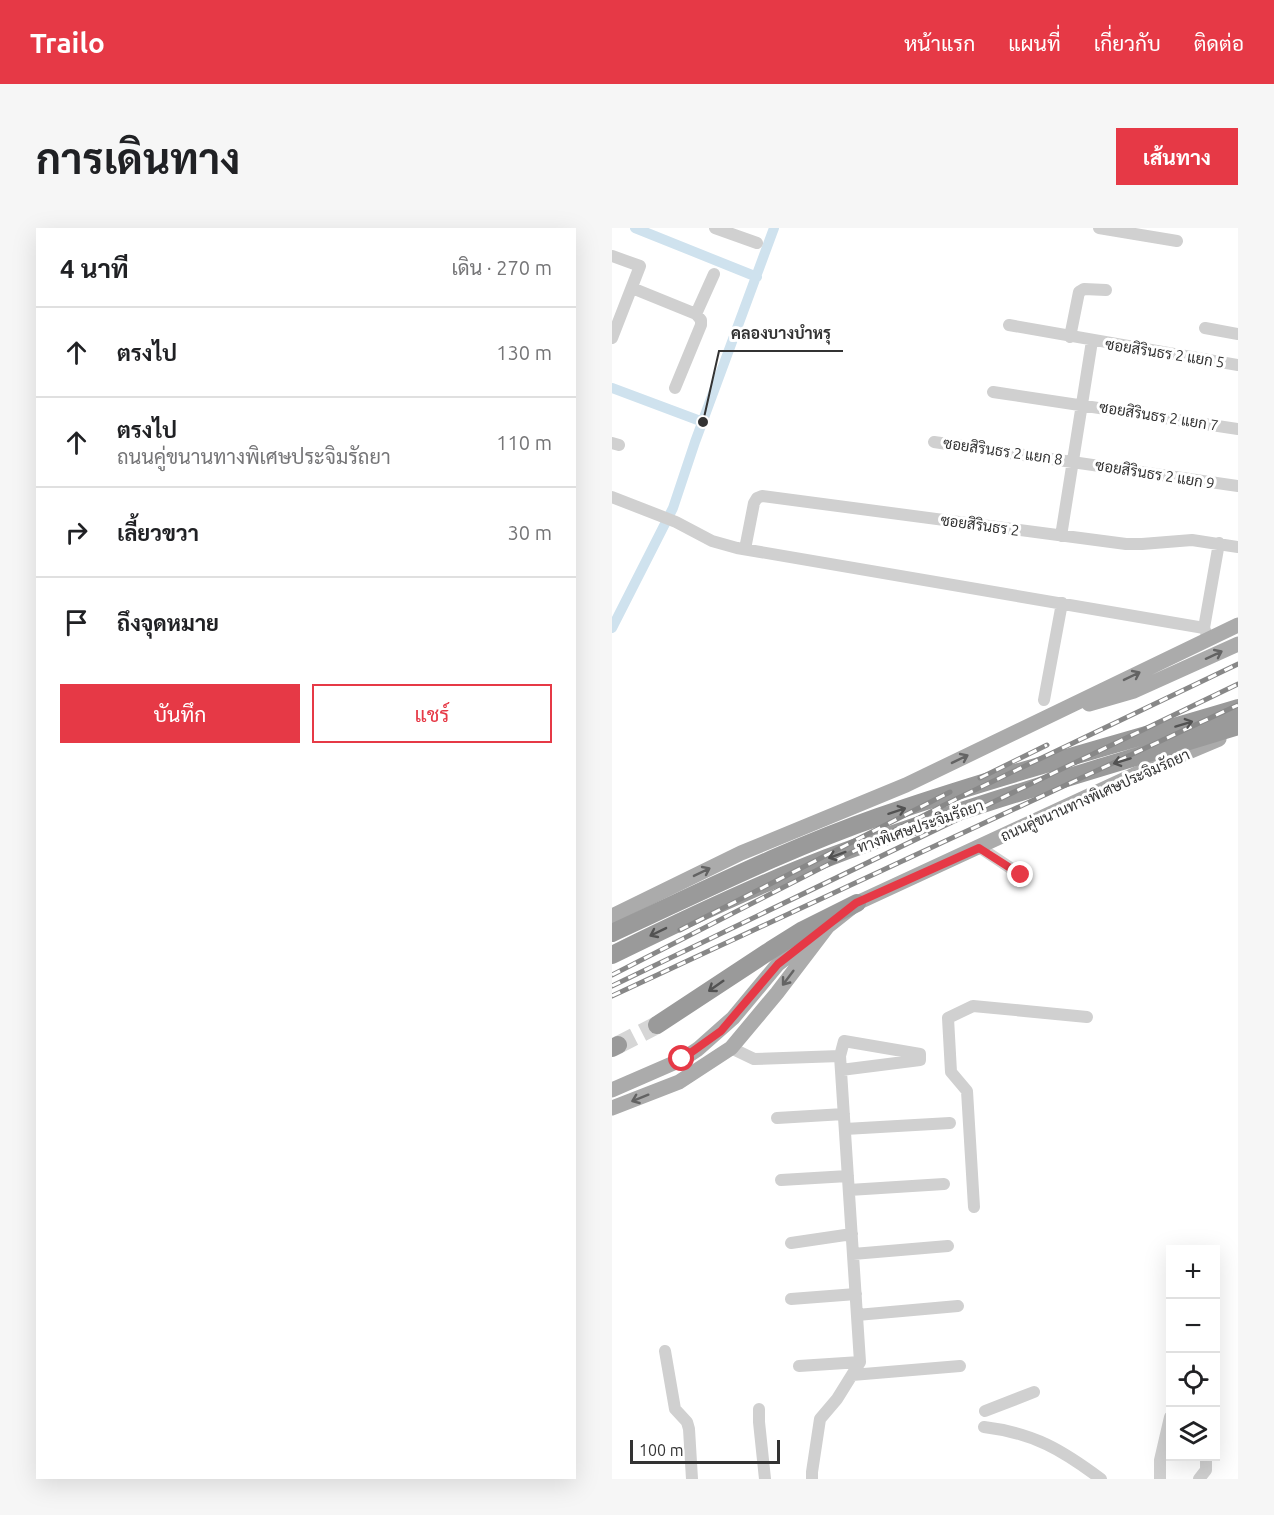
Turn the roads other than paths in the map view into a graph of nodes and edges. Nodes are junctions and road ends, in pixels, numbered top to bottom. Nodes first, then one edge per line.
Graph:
1 (715, 228) edge
2 (1099, 228) edge
3 (1163, 233) edge
4 (1177, 241) dead end
5 (757, 243) dead end
6 (612, 256) edge
7 (714, 274) dead end
8 (632, 288) junction
9 (1106, 290) dead end
10 (696, 314) junction
11 (1009, 325) dead end
12 (1205, 328) dead end
13 (1238, 334) edge
14 (1070, 337) junction
15 (612, 338) edge
16 (1092, 341) junction
17 (1238, 365) edge
18 (675, 388) dead end
19 (993, 392) dead end
20 (1081, 404) junction
21 (1238, 429) edge
22 (934, 442) dead end
23 (1072, 461) junction
24 (1238, 486) edge
25 (612, 497) edge
26 (1060, 536) junction
27 (1219, 543) junction
28 (1238, 547) edge
29 (745, 549) junction
30 (1062, 603) junction
31 (1238, 625) edge
32 (1206, 634) junction
33 (1238, 644) edge
34 (1044, 700) dead end
35 (1238, 708) edge
36 (1060, 711) junction
37 (1238, 729) edge
38 (850, 809) junction
39 (979, 848) junction
40 (1021, 875) dead end
41 (856, 903) junction
42 (612, 916) edge
43 (828, 926) junction
44 (612, 928) edge
45 (612, 933) edge
46 (612, 955) edge
47 (1087, 1017) dead end
48 (657, 1025) tunnel mouth
49 (730, 1048) junction
50 (840, 1056) junction
51 (841, 1070) junction
52 (612, 1090) edge
53 (612, 1108) edge
54 (844, 1114) junction
55 (777, 1118) dead end
56 (950, 1123) dead end
57 (845, 1129) junction
58 (848, 1176) junction
59 (781, 1180) dead end
60 (944, 1184) dead end
61 (849, 1190) junction
62 (974, 1207) dead end
63 (852, 1234) junction
64 (791, 1244) dead end
65 (948, 1246) dead end
66 (853, 1254) junction
67 (856, 1294) junction
68 (791, 1299) dead end
69 (958, 1306) dead end
70 (857, 1315) junction
71 (665, 1351) dead end
72 (860, 1362) junction
73 (799, 1366) dead end
74 (960, 1366) dead end
75 (852, 1375) junction
76 (1034, 1392) dead end
77 (759, 1409) dead end
78 (985, 1411) dead end
79 (984, 1427) dead end
80 (1166, 1434) edge
81 (1206, 1461) edge
82 (692, 1479) edge
83 (765, 1479) edge
84 (812, 1479) edge
85 (1101, 1479) edge
86 (1160, 1479) edge
87 (1199, 1479) edge

1 - 5 street
2 - 3 street
3 - 4 street
6 - 8 street
7 - 10 street
8 - 10 street
8 - 15 street
9 - 14 street
10 - 18 street
11 - 14 street, ซอยสิรินธร 2 แยก 5
12 - 13 street
14 - 16 street, ซอยสิรินธร 2 แยก 5
16 - 17 street, ซอยสิรินธร 2 แยก 5
16 - 20 street
19 - 20 street, ซอยสิรินธร 2 แยก 7
20 - 21 street, ซอยสิรินธร 2 แยก 7
20 - 23 street
22 - 23 street, ซอยสิรินธร 2 แยก 8
23 - 24 street, ซอยสิรินธร 2 แยก 9
23 - 26 street
25 - 29 street
26 - 27 street, ซอยสิรินธร 2
26 - 29 street, ซอยสิรินธร 2
27 - 28 street, ซอยสิรินธร 2
27 - 32 street
29 - 30 street
30 - 32 street
30 - 34 street
31 - 32 main road
36 -> 32 main road
36 -> 33 main road
45 -> 35 highway, ทางพิเศษประจิมรัถยา
38 -> 36 main road
37 - 39 main road, ถนนคู่ขนานทางพิเศษประจิมรัถยา
37 -> 46 highway, ทางพิเศษประจิมรัถยา
42 -> 38 main road
38 - 44 main road
39 - 40 street
39 - 41 main road, ถนนคู่ขนานทางพิเศษประจิมรัถยา
41 - 43 main road, ถนนคู่ขนานทางพิเศษประจิมรัถยา
41 -> 48 highway
43 -> 49 main road, ถนนคู่ขนานทางพิเศษประจิมรัถยา
43 - 52 main road
47 - 62 street
49 - 50 street
49 -> 53 main road, ถนนคู่ขนานทางพิเศษประจิมรัถยา
50 - 51 street
50 - 51 street
51 - 54 street
54 - 55 street
54 - 57 street
56 - 57 street
57 - 58 street
58 - 59 street
58 - 61 street
60 - 61 street
61 - 63 street
63 - 64 street
63 - 66 street
65 - 66 street
66 - 67 street
67 - 68 street
67 - 70 street
69 - 70 street
70 - 72 street
71 - 82 street
72 - 73 street
72 - 75 street
74 - 75 street
75 - 84 street
76 - 78 street
77 - 83 street
79 - 85 street
80 - 86 street
81 - 87 street

